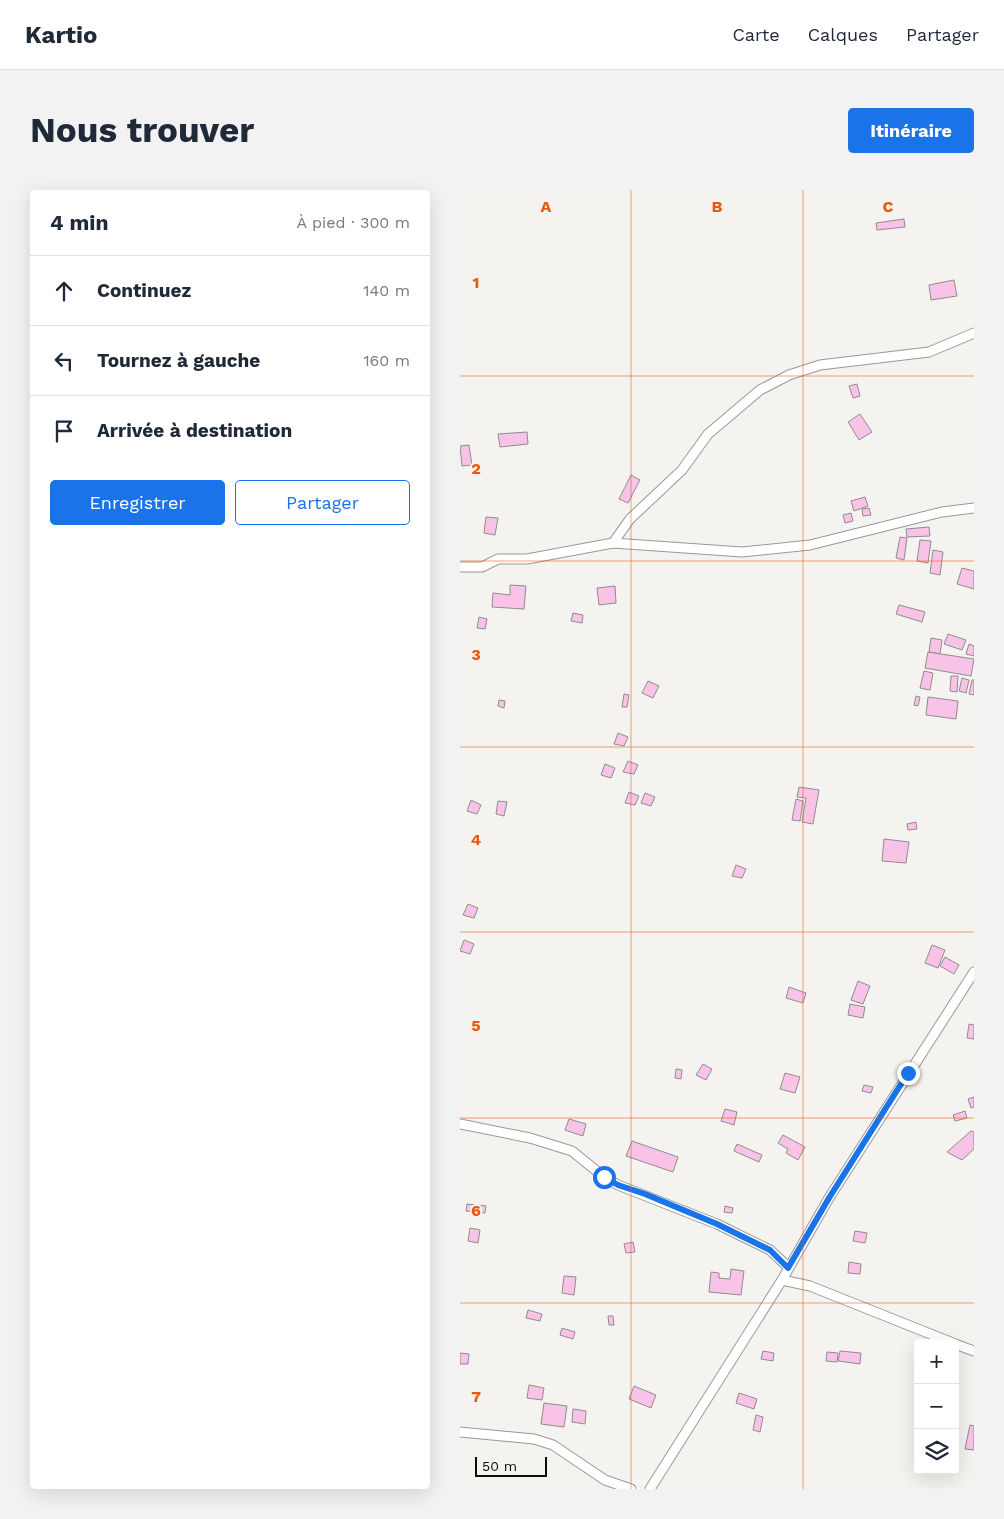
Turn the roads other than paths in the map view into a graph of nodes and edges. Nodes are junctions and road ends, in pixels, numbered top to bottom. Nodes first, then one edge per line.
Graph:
1 (974, 333) edge
2 (974, 508) edge
3 (613, 543) junction
4 (460, 567) edge
5 (974, 972) edge
6 (460, 1124) edge
7 (788, 1268) junction
8 (782, 1280) junction
9 (944, 1339) edge
10 (959, 1345) edge
11 (974, 1351) edge
12 (460, 1432) edge
13 (619, 1488) edge
14 (631, 1489) edge
15 (650, 1489) edge

1 - 3 street
2 - 3 street
3 - 4 street
5 - 7 street
6 - 7 street
7 - 8 street
8 - 9 street
8 - 15 street
10 - 11 street
12 - 13 street
13 - 14 street

